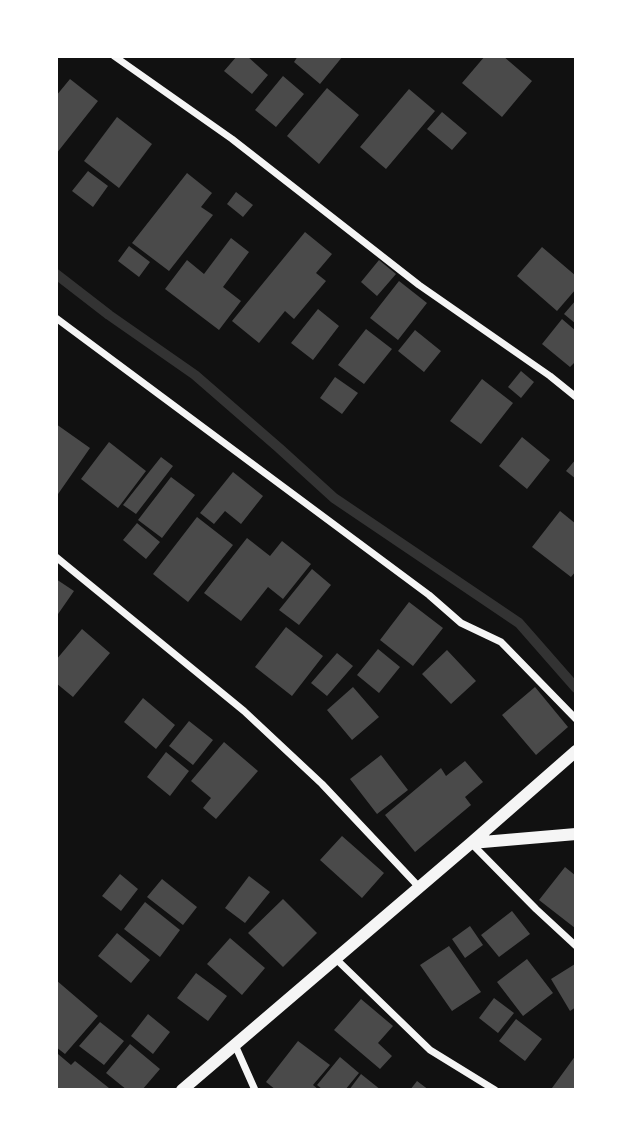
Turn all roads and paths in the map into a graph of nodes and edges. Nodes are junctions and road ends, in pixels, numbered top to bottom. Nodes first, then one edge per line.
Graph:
1 (114, 56) edge
2 (56, 318) edge
3 (576, 397) edge
4 (56, 557) edge
5 (576, 719) edge
6 (576, 751) edge
7 (576, 834) edge
8 (471, 843) junction
9 (419, 887) junction
10 (576, 946) edge
11 (335, 958) junction
12 (235, 1045) junction
13 (182, 1090) edge
14 (255, 1090) edge
15 (495, 1090) edge

1 - 3 street
2 - 5 street
4 - 9 street
6 - 8 street
7 - 8 street
8 - 9 street
8 - 10 street
9 - 11 street
11 - 12 street
11 - 15 street
12 - 13 street
12 - 14 street

